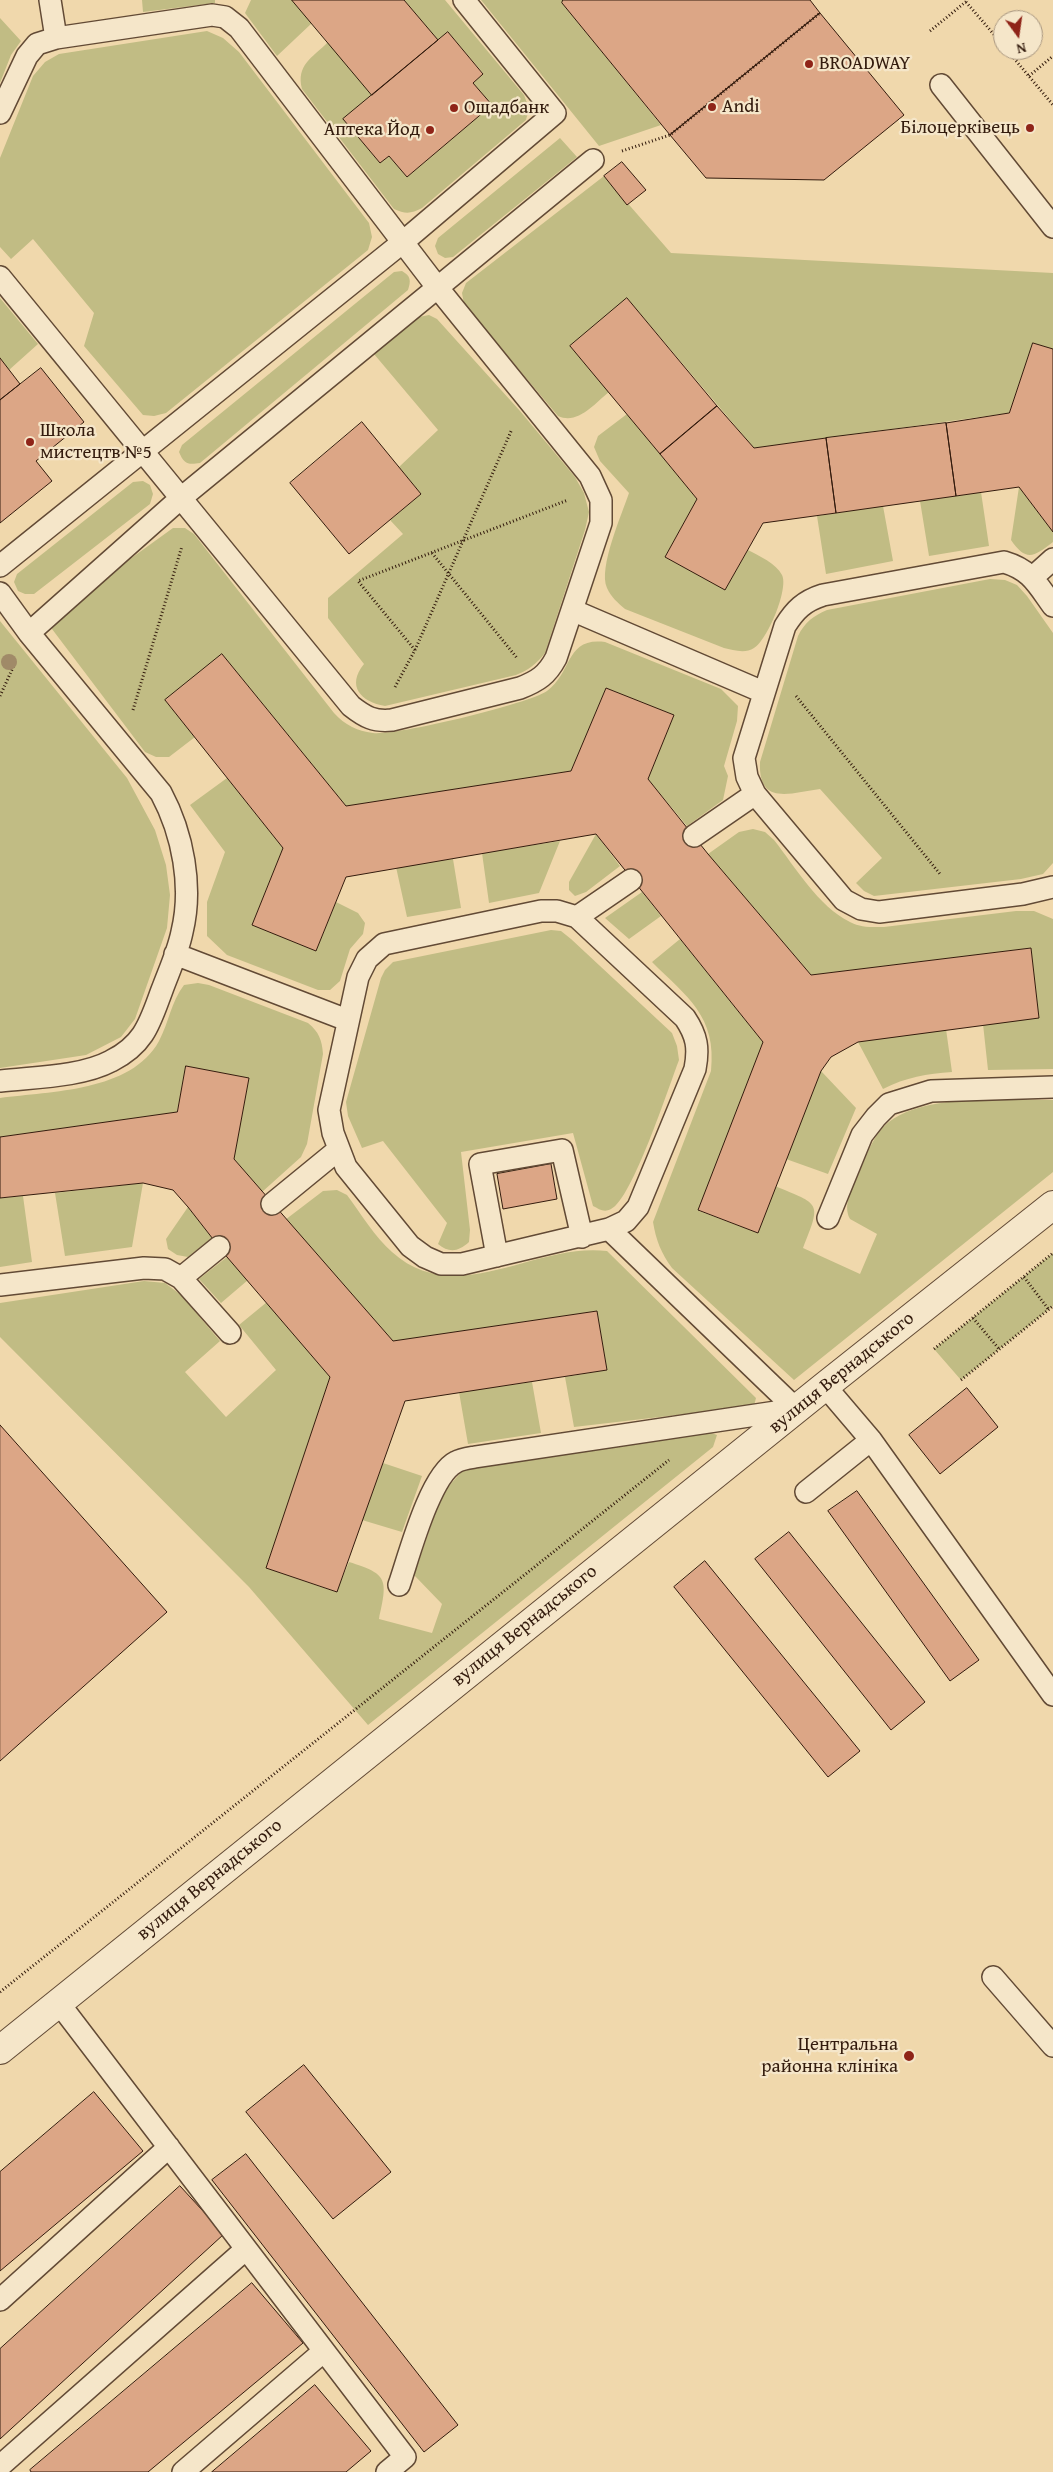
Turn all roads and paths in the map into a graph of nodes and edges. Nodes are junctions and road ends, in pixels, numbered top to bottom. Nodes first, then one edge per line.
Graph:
1 (50, 0) edge
2 (464, 0) edge
3 (967, 1) edge
4 (820, 13) dead end
5 (930, 31) dead end
6 (993, 33) edge
7 (56, 38) junction
8 (1053, 56) edge
9 (1015, 60) edge
10 (1029, 76) junction
11 (941, 85) dead end
12 (1053, 105) edge
13 (0, 113) edge
14 (593, 160) joint
15 (1053, 227) edge
16 (403, 242) junction
17 (0, 278) edge
18 (437, 287) junction
19 (523, 393) junction
20 (143, 452) junction
21 (595, 487) junction
22 (186, 505) junction
23 (462, 542) junction
24 (432, 553) junction
25 (1053, 559) edge
26 (0, 566) edge
27 (448, 574) junction
28 (1033, 577) junction
29 (0, 593) edge
30 (1053, 606) edge
31 (572, 610) junction
32 (30, 633) junction
33 (415, 650) junction
34 (772, 667) junction
35 (536, 682) junction
36 (763, 692) junction
37 (377, 721) junction
38 (122, 746) junction
39 (755, 794) junction
40 (694, 836) dead end
41 (631, 880) dead end
42 (1053, 887) edge
43 (963, 901) junction
44 (577, 916) junction
45 (175, 954) junction
46 (347, 1020) junction
47 (0, 1081) edge
48 (1053, 1087) edge
49 (338, 1150) junction
50 (272, 1204) dead end
51 (1053, 1205) edge
52 (828, 1218) dead end
53 (609, 1229) junction
54 (582, 1237) junction
55 (219, 1247) dead end
56 (1053, 1253) edge
57 (497, 1256) junction
58 (1024, 1277) junction
59 (182, 1278) junction
60 (0, 1285) edge
61 (1053, 1306) edge
62 (1049, 1310) junction
63 (973, 1318) junction
64 (230, 1333) dead end
65 (934, 1349) dead end
66 (999, 1349) junction
67 (961, 1380) dead end
68 (825, 1386) junction
69 (796, 1409) junction
70 (871, 1440) junction
71 (674, 1456) dead end
72 (806, 1492) dead end
73 (399, 1584) dead end
74 (1053, 1695) edge
75 (993, 1976) dead end
76 (0, 1992) edge
77 (58, 2002) junction
78 (1053, 2046) edge
79 (0, 2050) edge
80 (170, 2148) junction
81 (246, 2249) junction
82 (0, 2300) edge
83 (324, 2351) junction
84 (0, 2466) edge
85 (183, 2472) edge
86 (387, 2472) edge

1 - 7 lane
2 - 16 lane
3 - 5 path
3 - 6 path
4 - 14 path
7 - 13 lane
7 - 16 lane
8 - 10 path
9 - 10 path
10 - 12 path
11 - 15 lane
14 - 18 lane
16 - 18 lane
16 - 20 lane
17 - 20 lane
18 - 19 lane
18 - 22 lane
19 - 21 lane
19 - 23 path
20 - 22 lane
20 - 26 lane
21 - 23 path
21 - 31 lane
22 - 32 lane
22 - 37 lane
22 - 38 path
23 - 24 path
23 - 27 path
24 - 27 path
24 - 33 path
25 - 28 lane
27 - 33 path
27 - 35 path
28 - 30 lane
28 - 34 lane
29 - 32 lane
31 - 35 lane
31 - 36 lane
32 - 38 lane
33 - 37 path
34 - 36 lane
34 - 43 path
35 - 37 lane
36 - 39 lane
38 - 45 lane
39 - 40 lane
39 - 43 lane
41 - 44 lane
42 - 43 lane
44 - 46 lane
44 - 53 lane
45 - 46 lane
45 - 47 lane
46 - 49 lane
48 - 52 lane
49 - 50 lane
49 - 57 lane
51 - 68 street, вулиця Вернадського
53 - 54 lane
53 - 69 lane
54 - 57 lane
54 - 57 lane
55 - 59 lane
56 - 58 path
58 - 62 path
58 - 63 path
59 - 60 lane
59 - 64 lane
61 - 62 path
62 - 66 path
63 - 65 path
63 - 66 path
66 - 67 path
68 - 69 street, вулиця Вернадського
68 - 70 lane
69 - 73 lane
69 - 77 street, вулиця Вернадського
70 - 72 lane
70 - 74 lane
71 - 76 path
75 - 78 lane
77 - 79 street, вулиця Вернадського
77 - 80 lane
80 - 81 lane
80 - 82 lane
81 - 83 lane
81 - 84 lane
83 - 85 lane
83 - 86 lane

